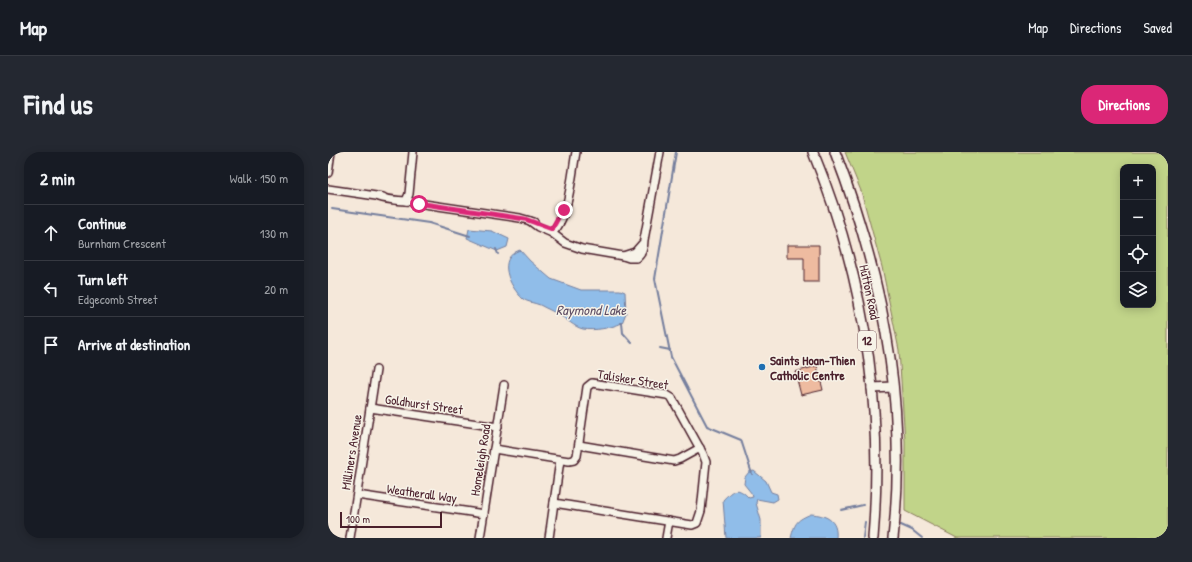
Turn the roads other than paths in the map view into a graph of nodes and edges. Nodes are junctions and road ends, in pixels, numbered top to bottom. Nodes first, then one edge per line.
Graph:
1 (331, 152) edge
2 (413, 152) edge
3 (576, 152) edge
4 (660, 152) edge
5 (813, 152) edge
6 (835, 152) edge
7 (328, 172) edge
8 (328, 189) edge
9 (406, 198) junction
10 (553, 231) junction
11 (376, 370) dead end
12 (504, 385) dead end
13 (893, 387) junction
14 (872, 388) junction
15 (370, 408) junction
16 (498, 427) junction
17 (579, 445) junction
18 (700, 448) junction
19 (494, 449) junction
20 (560, 460) junction
21 (357, 495) junction
22 (554, 503) junction
23 (484, 514) junction
24 (670, 522) junction
25 (350, 538) edge
26 (480, 538) edge
27 (549, 538) edge
28 (666, 538) edge
29 (873, 538) edge
30 (893, 538) edge

1 - 7 street
2 - 9 street
3 - 10 street
4 - 10 street
5 - 14 main road, Hutton Road / 12
6 - 13 main road, Hutton Road / 12
8 - 9 street
9 - 10 street
11 - 15 street, Milliners Avenue
12 - 16 street, Homeleigh Road
13 - 14 main road
13 - 30 main road, Hutton Road / 12
14 - 29 main road, Hutton Road / 12
15 - 16 street, Goldhurst Street
15 - 21 street, Milliners Avenue
16 - 19 street, Homeleigh Road
17 - 18 street
17 - 18 street, Talisker Street
17 - 20 street, Talisker Street
18 - 24 street, Talisker Street
19 - 20 street, Talisker Street
19 - 23 street, Homeleigh Road
20 - 22 street
21 - 23 street, Weatherall Way
21 - 25 street, Milliners Avenue
22 - 24 street, Talisker Street
22 - 27 street
23 - 26 street, Homeleigh Road
24 - 28 street

